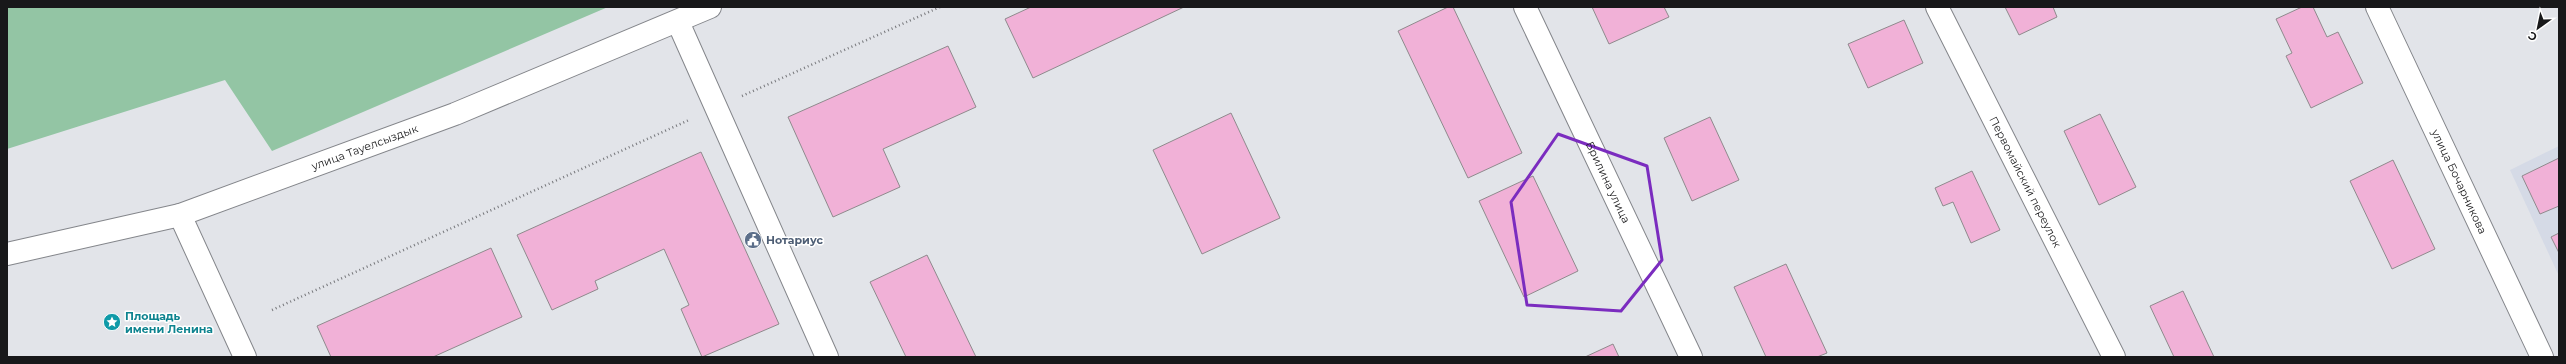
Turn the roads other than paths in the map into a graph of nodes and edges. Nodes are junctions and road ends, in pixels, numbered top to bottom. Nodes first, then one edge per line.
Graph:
1 (710, 7) edge
2 (1525, 7) edge
3 (1937, 7) edge
4 (2377, 7) edge
5 (678, 22) junction
6 (180, 215) junction
7 (7, 254) edge
8 (245, 357) edge
9 (827, 357) edge
10 (1691, 357) edge
11 (2114, 357) edge
12 (2542, 357) edge

1 - 5 street, улица Тауелсыздык
2 - 10 street, Брилина улица
3 - 11 street, Первомайский переулок
4 - 12 street, улица Бочарникова
5 - 6 street, улица Тауелсыздык
5 - 9 street
6 - 7 street, улица Тауелсыздык
6 - 8 street

